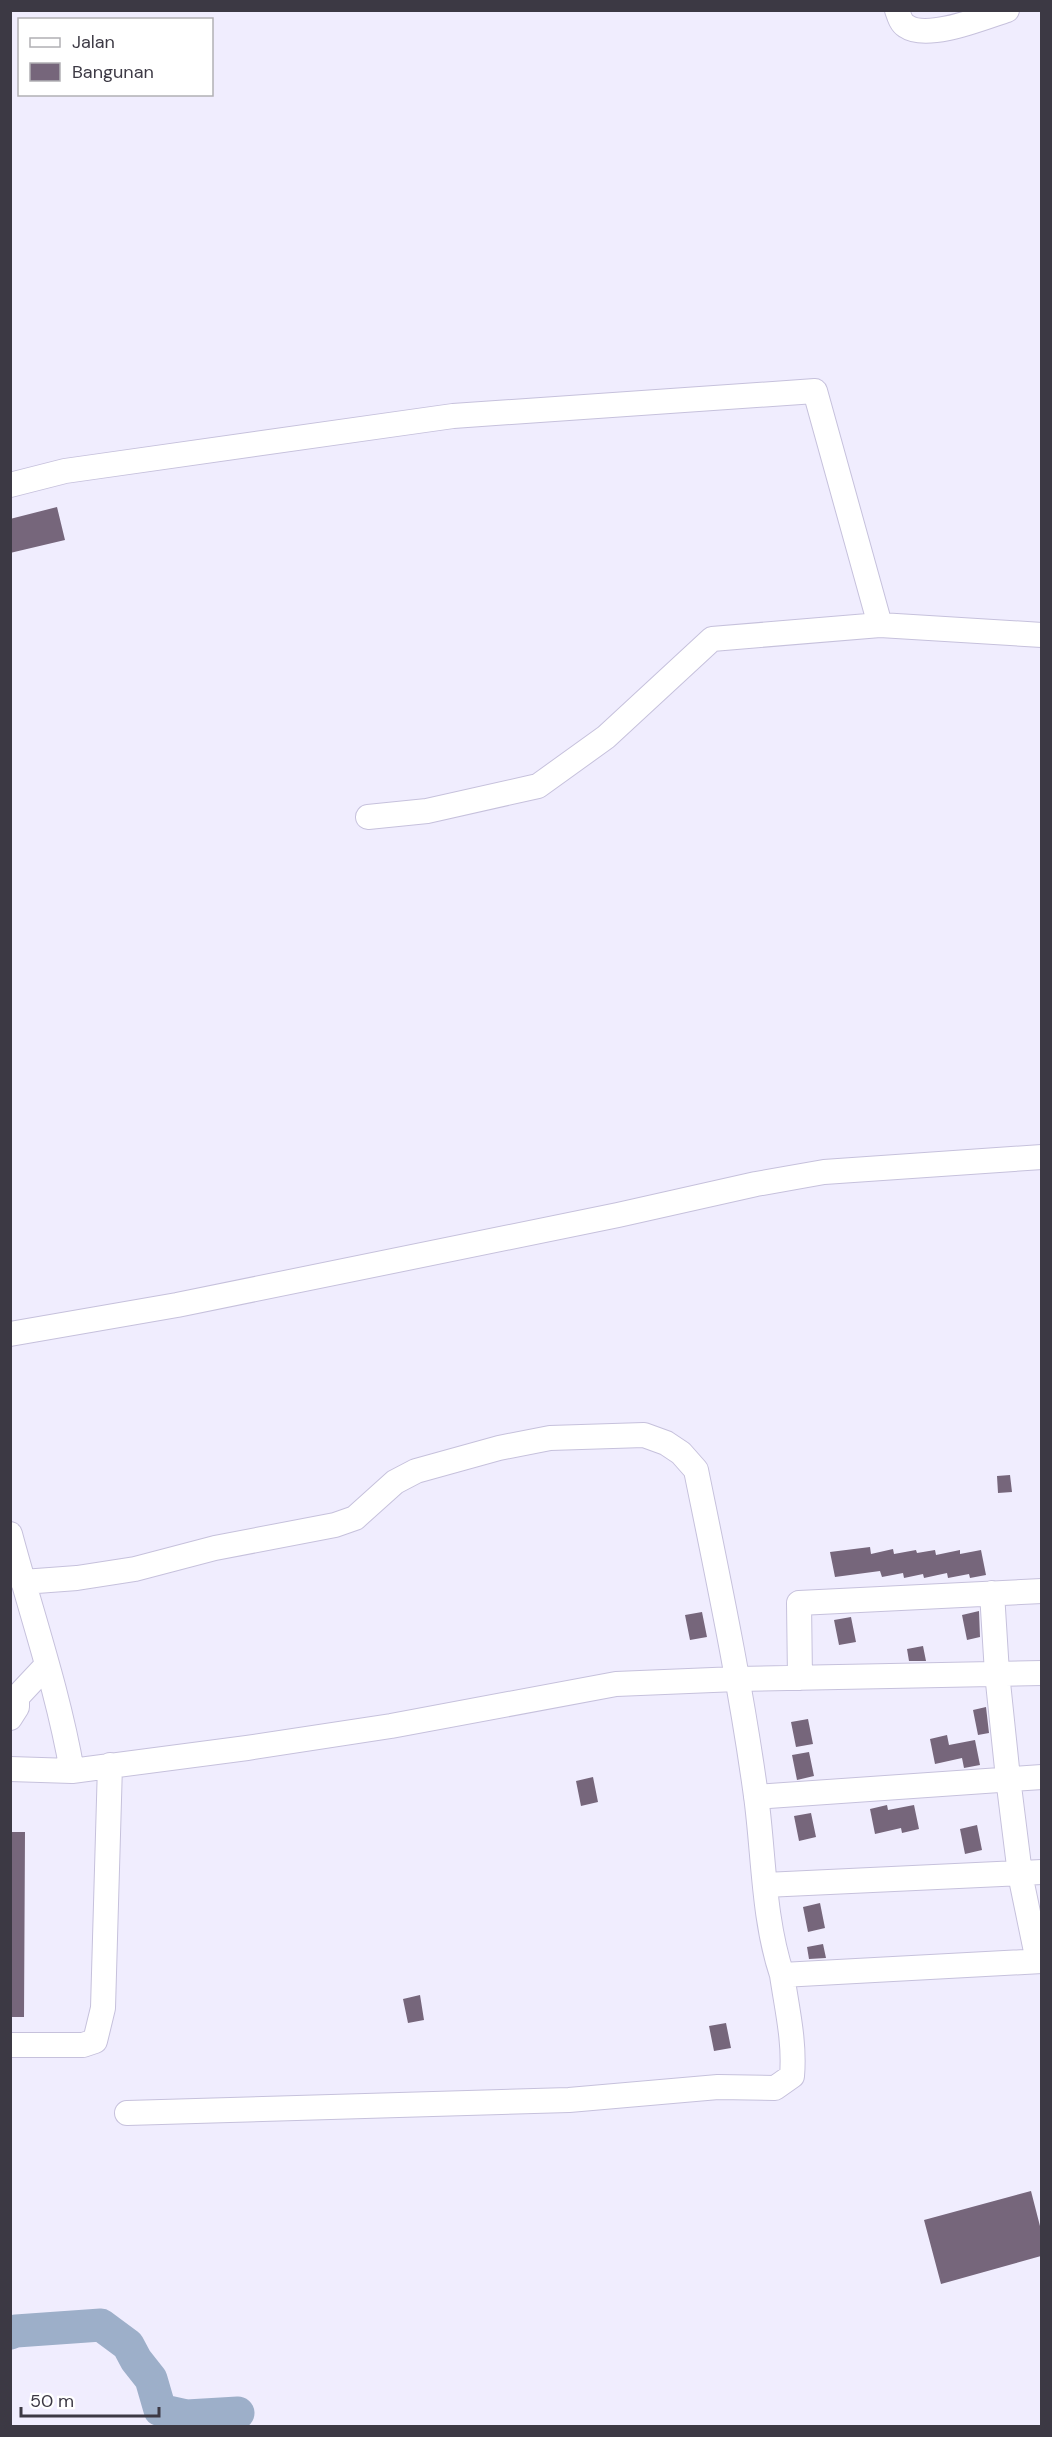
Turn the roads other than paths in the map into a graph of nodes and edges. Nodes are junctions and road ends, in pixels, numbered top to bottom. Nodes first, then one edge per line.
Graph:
1 (897, 10) edge
2 (1007, 10) edge
3 (10, 485) edge
4 (880, 625) junction
5 (1041, 635) edge
6 (368, 817) dead end
7 (1041, 1157) edge
8 (10, 1334) edge
9 (10, 1534) edge
10 (22, 1582) junction
11 (1041, 1591) edge
12 (992, 1593) junction
13 (47, 1665) junction
14 (997, 1673) junction
15 (1041, 1673) edge
16 (800, 1678) junction
17 (737, 1679) junction
18 (10, 1718) edge
19 (110, 1766) junction
20 (10, 1769) edge
21 (72, 1771) junction
22 (1041, 1777) edge
23 (1008, 1778) junction
24 (756, 1797) junction
25 (1031, 1873) edge
26 (765, 1885) junction
27 (1040, 1961) edge
28 (782, 1975) junction
29 (10, 2045) edge
30 (127, 2113) dead end

1 - 2 street
3 - 4 street
4 - 5 street
4 - 6 street
7 - 8 street
9 - 10 street
10 - 13 street
10 - 17 street
11 - 12 street
12 - 14 street
12 - 16 street
13 - 18 street
13 - 21 street
14 - 15 street
14 - 16 street
14 - 23 street
16 - 17 street
17 - 19 street
17 - 24 street
19 - 21 street
19 - 29 street
20 - 21 street
22 - 23 street
23 - 24 street
23 - 25 street
24 - 26 street
25 - 26 street
25 - 27 street
26 - 28 street
27 - 28 street
28 - 30 street

